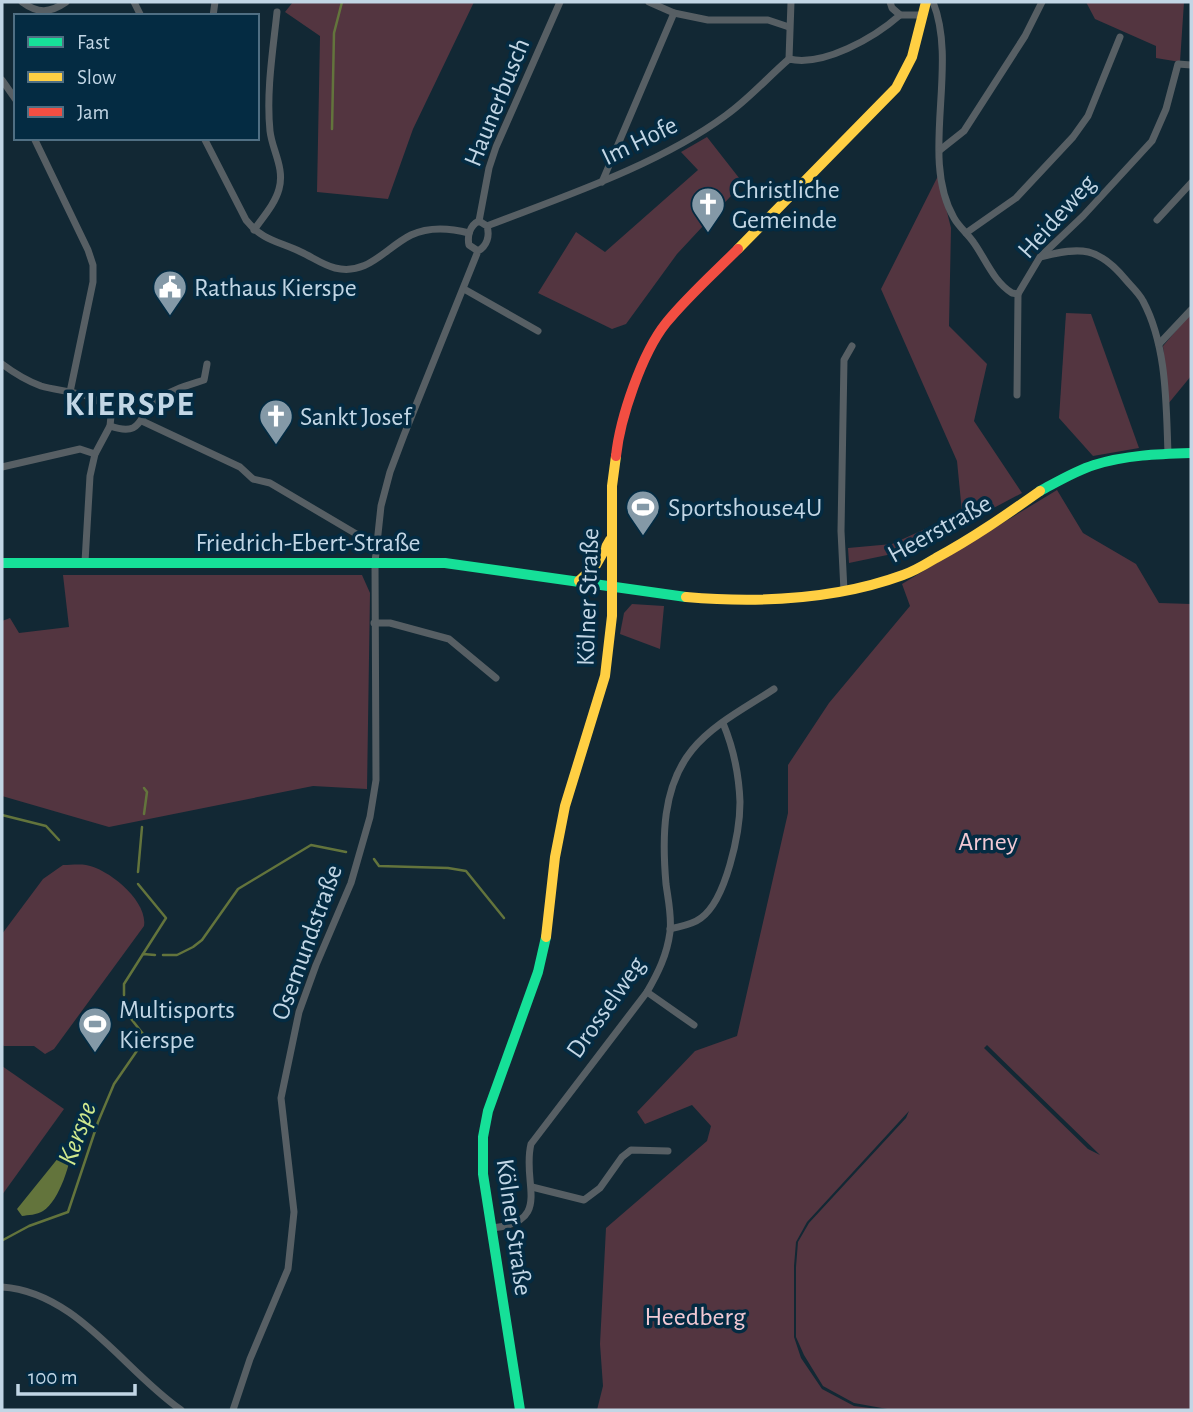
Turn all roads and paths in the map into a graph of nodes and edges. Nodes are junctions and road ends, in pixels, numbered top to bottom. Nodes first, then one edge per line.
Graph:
1 (22, 2) edge
2 (66, 2) edge
3 (560, 2) edge
4 (649, 2) edge
5 (791, 2) edge
6 (926, 2) edge
7 (933, 2) edge
8 (1042, 2) edge
9 (667, 5) edge
10 (891, 5) edge
11 (277, 12) dead end
12 (674, 13) junction
13 (900, 15) junction
14 (922, 16) junction
15 (789, 27) junction
16 (1120, 37) dead end
17 (789, 59) junction
18 (1191, 65) edge
19 (2, 80) edge
20 (14, 97) edge
21 (35, 140) edge
22 (205, 140) edge
23 (940, 150) junction
24 (602, 182) junction
25 (1191, 183) edge
26 (1157, 220) dead end
27 (479, 221) junction
28 (487, 226) junction
29 (254, 230) junction
30 (469, 233) junction
31 (966, 233) junction
32 (478, 251) junction
33 (1040, 257) junction
34 (464, 289) junction
35 (1018, 294) junction
36 (1191, 310) edge
37 (538, 331) dead end
38 (1159, 344) junction
39 (852, 346) dead end
40 (2, 364) edge
41 (206, 364) dead end
42 (70, 392) junction
43 (1017, 395) dead end
44 (142, 421) junction
45 (110, 426) junction
46 (1168, 453) junction
47 (1191, 453) edge
48 (95, 454) junction
49 (2, 467) edge
50 (611, 537) junction
51 (375, 541) junction
52 (85, 562) junction
53 (375, 562) junction
54 (2, 563) edge
55 (579, 582) junction
56 (612, 587) junction
57 (844, 591) junction
58 (373, 622) junction
59 (496, 678) dead end
60 (775, 689) dead end
61 (723, 723) junction
62 (670, 929) junction
63 (647, 992) junction
64 (694, 1025) dead end
65 (668, 1151) dead end
66 (531, 1187) junction
67 (492, 1228) junction
68 (2, 1287) edge
69 (181, 1410) edge
70 (233, 1410) edge
71 (520, 1410) edge

1 - 2 street
3 - 27 street, Haunerbusch
4 - 9 street
5 - 15 street
6 - 14 main road, Kölner Straße
7 - 23 street, Heideweg
8 - 23 street
9 - 12 street
10 - 13 street
11 - 29 street
12 - 15 street
12 - 24 street
13 - 14 street
13 - 17 street
14 - 50 main road, Kölner Straße
15 - 17 street
16 - 31 street
17 - 24 street, Im Hofe
18 - 33 street, Heideweg
19 - 20 street
21 - 42 street
22 - 29 street
23 - 31 street, Heideweg
24 - 28 street, Im Hofe
25 - 26 street
27 - 28 street
27 - 30 street
28 - 32 street
29 - 30 street
30 - 32 street
31 - 35 street, Heideweg
32 - 34 street
33 - 35 street, Heideweg
33 - 38 street
34 - 37 street
34 - 51 street
35 - 43 street
36 - 38 street
38 - 46 street
39 - 57 street
40 - 42 street
41 - 44 street
42 - 45 street
44 - 45 street
44 - 51 street
45 - 48 street
46 - 47 main road, Heerstraße
46 - 57 main road, Heerstraße
48 - 49 street
48 - 52 street
50 - 55 main road
50 - 56 main road, Kölner Straße
51 - 53 street
52 - 53 main road, Friedrich-Ebert-Straße
52 - 54 main road, Friedrich-Ebert-Straße
53 - 55 main road, Friedrich-Ebert-Straße
53 - 58 street, Osemundstraße
55 - 56 main road, Friedrich-Ebert-Straße
56 - 57 main road, Heerstraße
56 - 67 main road, Kölner Straße
58 - 59 street
58 - 70 street, Osemundstraße
60 - 61 street, Drosselweg
61 - 62 street, Drosselweg
61 - 62 street
62 - 63 street, Drosselweg
63 - 64 street
63 - 66 street, Drosselweg
65 - 66 street
66 - 67 street, Drosselweg
67 - 71 main road, Kölner Straße
68 - 69 street

